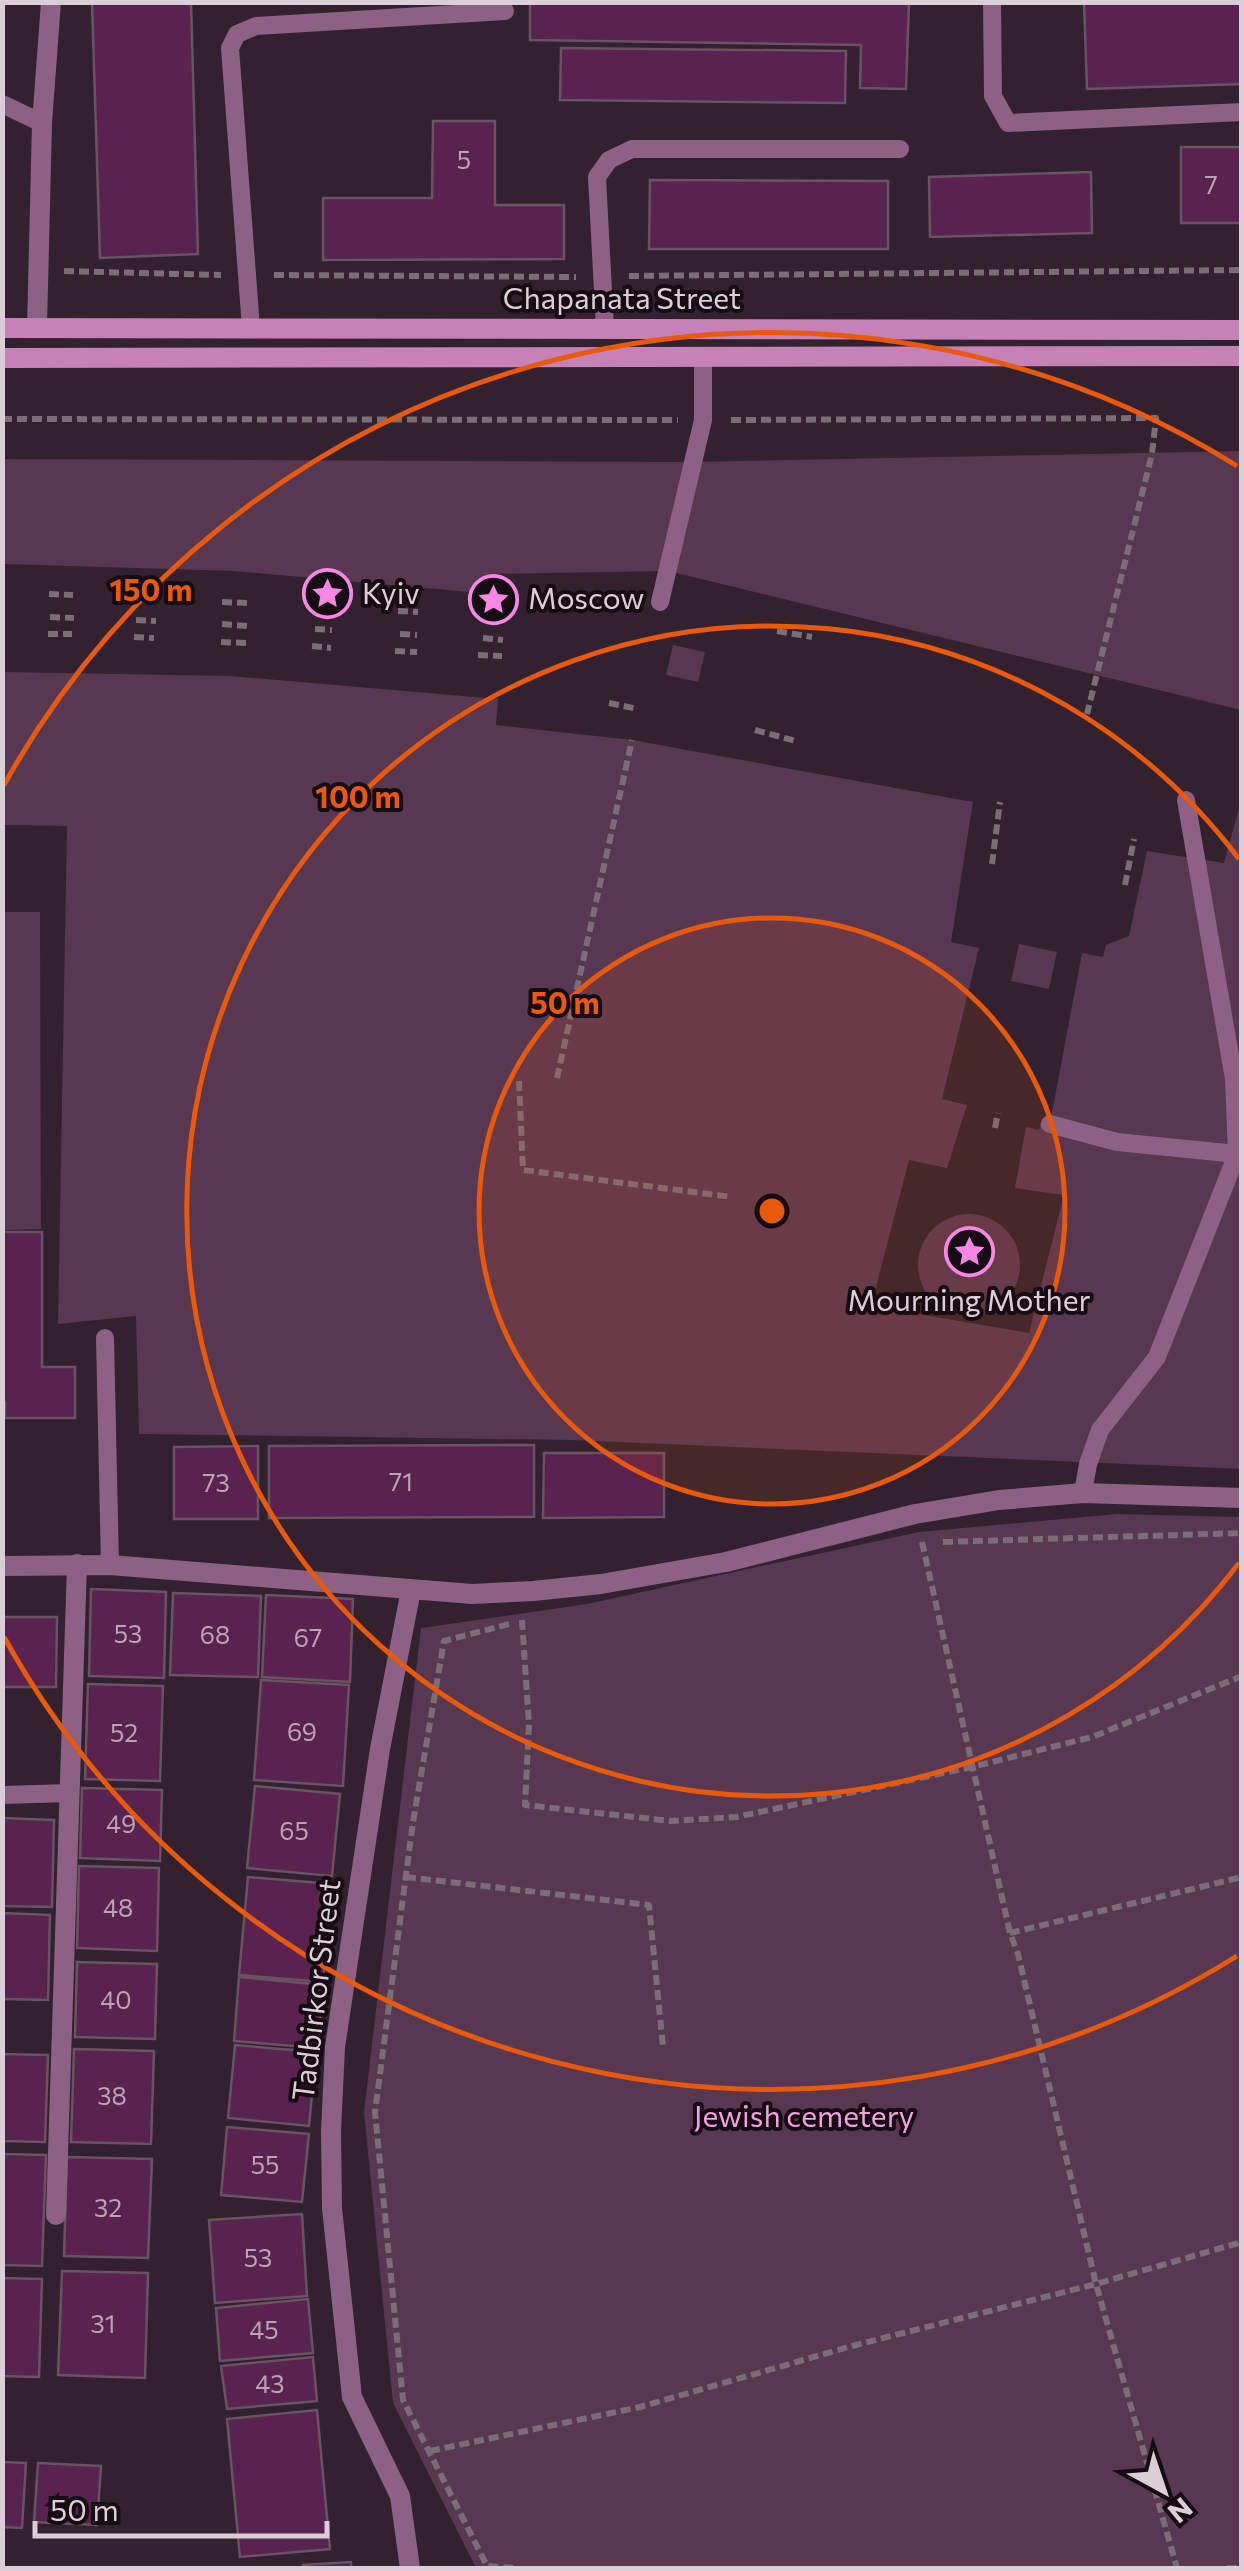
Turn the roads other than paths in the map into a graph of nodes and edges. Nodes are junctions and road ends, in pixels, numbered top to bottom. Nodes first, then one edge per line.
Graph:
1 (50, 2) edge
2 (992, 2) edge
3 (505, 10) dead end
4 (2, 104) edge
5 (1242, 112) edge
6 (42, 123) junction
7 (900, 149) dead end
8 (2, 328) edge
9 (37, 328) junction
10 (250, 328) junction
11 (605, 329) junction
12 (1242, 330) edge
13 (703, 356) junction
14 (1242, 356) edge
15 (2, 358) edge
16 (36, 358) junction
17 (660, 602) dead end
18 (1186, 800) dead end
19 (1050, 1124) dead end
20 (1237, 1154) junction
21 (104, 1338) dead end
22 (1083, 1493) junction
23 (1242, 1498) edge
24 (77, 1564) junction
25 (110, 1565) junction
26 (2, 1566) edge
27 (411, 1590) junction
28 (70, 1793) junction
29 (2, 1795) edge
30 (56, 2215) dead end
31 (410, 2568) edge

1 - 6 street
2 - 5 lane
3 - 10 lane
4 - 6 lane
6 - 9 street
7 - 11 lane
8 - 9 main road, Chapanata Street
9 - 10 main road, Chapanata Street
9 - 16 main road
10 - 11 main road, Chapanata Street
11 - 12 main road, Chapanata Street
13 - 14 main road, Chapanata Street
13 - 16 main road, Chapanata Street
13 - 17 lane
15 - 16 main road, Chapanata Street
18 - 20 lane
19 - 20 lane
20 - 22 lane
21 - 25 lane
22 - 23 street
22 - 27 street
24 - 25 street
24 - 26 street
24 - 28 street
25 - 27 street
27 - 31 street, Tadbirkor Street
28 - 29 lane
28 - 30 street

